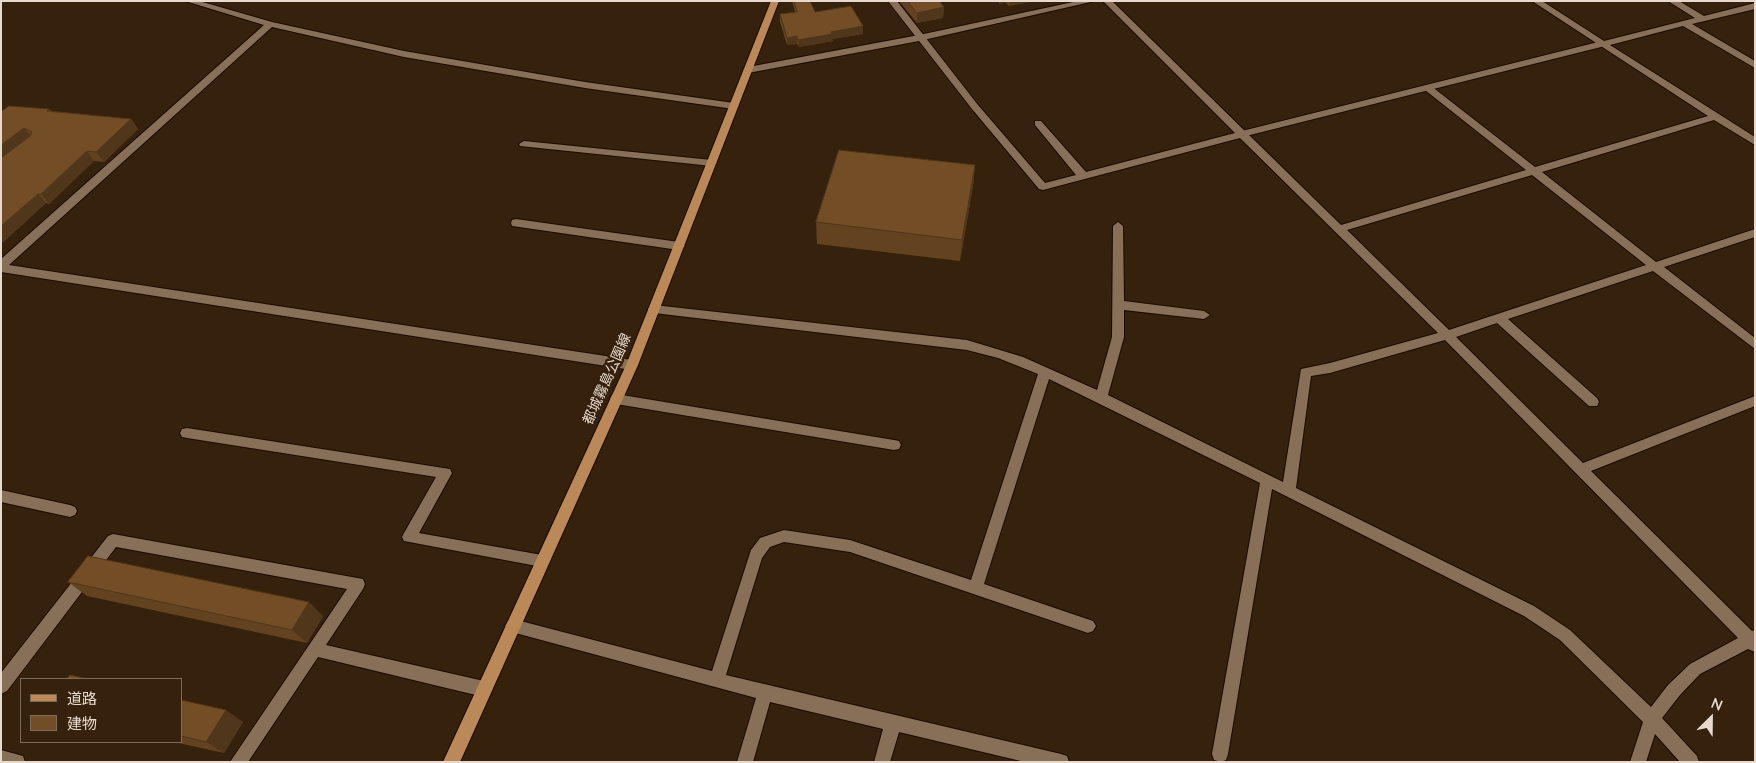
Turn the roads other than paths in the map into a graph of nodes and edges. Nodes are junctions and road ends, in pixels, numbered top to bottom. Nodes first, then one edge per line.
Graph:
1 (189, 1) edge
2 (775, 1) edge
3 (892, 1) edge
4 (1091, 1) edge
5 (1107, 1) edge
6 (1536, 1) edge
7 (1672, 1) edge
8 (1755, 6) edge
9 (1703, 19) junction
10 (1684, 23) junction
11 (270, 24) junction
12 (919, 38) junction
13 (1602, 44) junction
14 (1755, 65) edge
15 (748, 70) junction
16 (1428, 88) junction
17 (734, 106) junction
18 (1715, 117) junction
19 (1038, 123) dead end
20 (1242, 134) junction
21 (1755, 142) edge
22 (524, 144) dead end
23 (712, 163) junction
24 (1533, 171) junction
25 (1083, 176) junction
26 (516, 223) dead end
27 (1118, 226) dead end
28 (1338, 229) junction
29 (1755, 233) edge
30 (679, 246) junction
31 (1, 267) edge
32 (1657, 267) junction
33 (1118, 305) junction
34 (654, 309) junction
35 (1204, 315) dead end
36 (1499, 318) junction
37 (1447, 335) junction
38 (1755, 344) edge
39 (632, 365) junction
40 (1045, 372) junction
41 (1101, 396) junction
42 (616, 399) junction
43 (1755, 400) edge
44 (1593, 402) dead end
45 (187, 433) dead end
46 (894, 445) dead end
47 (1581, 469) junction
48 (1267, 481) junction
49 (1289, 492) junction
50 (1, 496) edge
51 (70, 511) dead end
52 (542, 560) junction
53 (976, 587) junction
54 (513, 626) junction
55 (1088, 626) dead end
56 (1753, 641) edge
57 (314, 649) junction
58 (717, 680) junction
59 (1, 686) edge
60 (484, 689) junction
61 (765, 693) junction
62 (1652, 719) junction
63 (893, 723) junction
64 (1220, 754) dead end
65 (1, 758) edge
66 (17, 762) edge
67 (238, 762) edge
68 (451, 762) edge
69 (745, 762) edge
70 (882, 762) edge
71 (1061, 762) edge
72 (1638, 762) edge
73 (1690, 762) edge

1 - 11 street
2 - 15 main road, 都城霧島公園線
3 - 12 street
4 - 12 street
5 - 20 street
6 - 13 street
7 - 9 street
8 - 9 street
9 - 10 street
10 - 13 street
10 - 14 street
11 - 17 street
11 - 31 street
12 - 15 street
12 - 25 street
13 - 16 street
13 - 18 street
15 - 17 main road, 都城霧島公園線
16 - 20 street
16 - 24 street
17 - 23 main road, 都城霧島公園線
18 - 21 street
18 - 24 street
19 - 25 street
20 - 25 street
20 - 28 street
22 - 23 street
23 - 30 main road, 都城霧島公園線
24 - 28 street
24 - 32 street
26 - 30 street
27 - 33 street
28 - 37 street
29 - 32 street
30 - 34 main road, 都城霧島公園線
31 - 39 street
32 - 36 street
32 - 38 street
33 - 35 street
33 - 41 street
34 - 39 main road, 都城霧島公園線
34 - 40 street
36 - 37 street
36 - 44 street
37 - 47 street
37 - 49 street
39 - 42 main road, 都城霧島公園線
40 - 41 street
40 - 53 street
41 - 48 street
42 - 46 street
42 - 52 main road, 都城霧島公園線
43 - 47 street
45 - 52 street
47 - 56 street
48 - 49 street
48 - 64 street
49 - 62 street
50 - 51 street
52 - 54 main road, 都城霧島公園線
53 - 55 street
53 - 58 street
54 - 58 street
54 - 60 main road, 都城霧島公園線
56 - 62 street
57 - 59 street
57 - 60 street
57 - 67 street
58 - 61 street
60 - 68 main road, 都城霧島公園線
61 - 63 street
61 - 69 street
62 - 72 street
62 - 73 street
63 - 70 street
63 - 71 street
65 - 66 street

